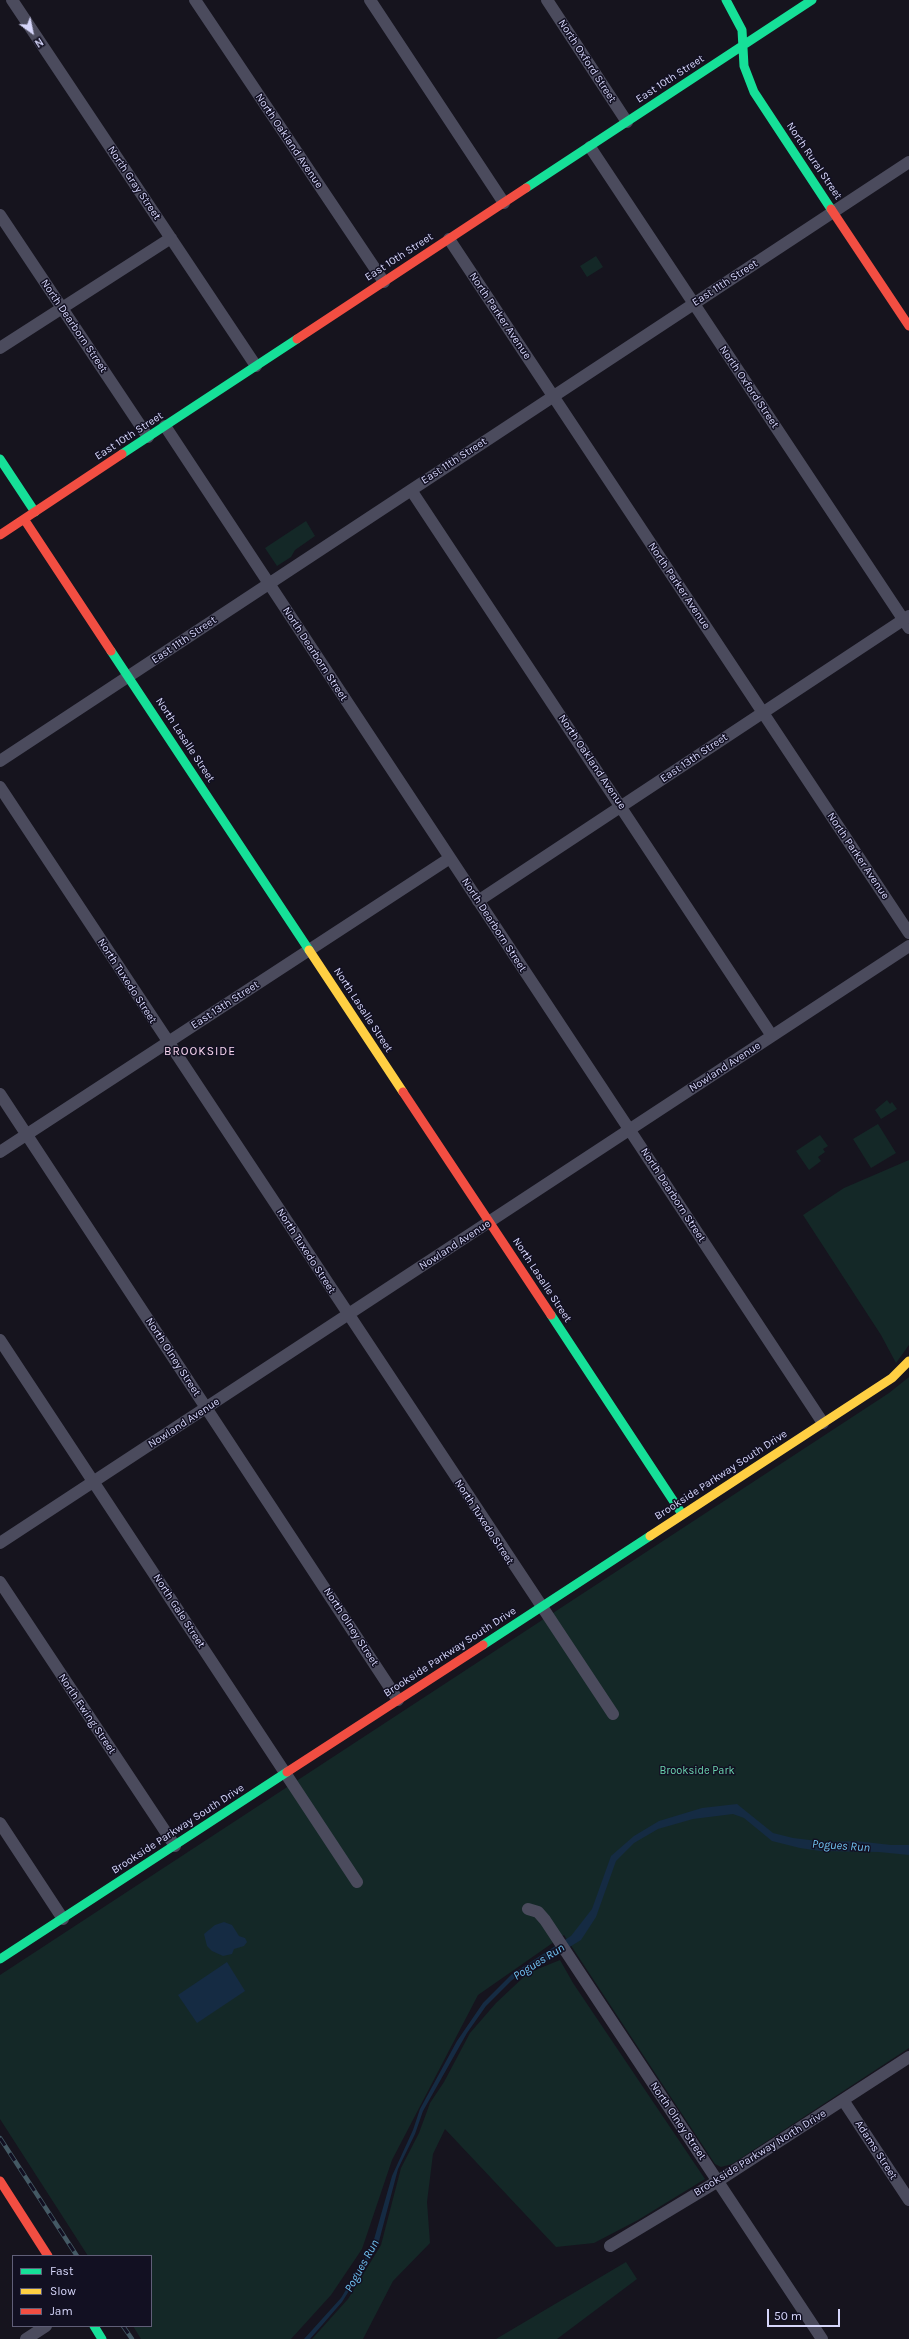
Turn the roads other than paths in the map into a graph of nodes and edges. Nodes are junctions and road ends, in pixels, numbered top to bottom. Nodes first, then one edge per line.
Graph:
1 (12, 0) edge
2 (195, 0) edge
3 (370, 0) edge
4 (547, 0) edge
5 (726, 0) edge
6 (812, 0) edge
7 (743, 45) junction
8 (627, 122) junction
9 (590, 147) junction
10 (909, 162) edge
11 (504, 203) junction
12 (834, 212) junction
13 (0, 215) edge
14 (170, 238) junction
15 (449, 239) junction
16 (384, 282) junction
17 (694, 304) junction
18 (62, 308) junction
19 (909, 326) edge
20 (0, 348) edge
21 (256, 366) junction
22 (553, 396) junction
23 (165, 426) junction
24 (148, 438) junction
25 (0, 459) edge
26 (411, 490) junction
27 (35, 512) junction
28 (24, 519) junction
29 (0, 535) edge
30 (268, 583) junction
31 (907, 621) edge
32 (128, 677) junction
33 (763, 712) junction
34 (0, 761) edge
35 (0, 787) edge
36 (621, 806) junction
37 (450, 858) junction
38 (478, 901) junction
39 (909, 933) edge
40 (909, 946) edge
41 (309, 950) junction
42 (772, 1036) junction
43 (168, 1042) junction
44 (0, 1094) edge
45 (630, 1130) junction
46 (27, 1135) junction
47 (0, 1152) edge
48 (489, 1222) junction
49 (348, 1315) junction
50 (0, 1340) edge
51 (909, 1361) edge
52 (206, 1408) junction
53 (823, 1423) junction
54 (94, 1482) junction
55 (682, 1514) junction
56 (0, 1543) edge
57 (0, 1582) edge
58 (540, 1607) junction
59 (398, 1700) junction
60 (613, 1714) dead end
61 (286, 1774) junction
62 (0, 1823) edge
63 (175, 1846) junction
64 (357, 1882) dead end
65 (528, 1909) dead end
66 (63, 1919) junction
67 (0, 1959) edge
68 (909, 2057) edge
69 (843, 2100) junction
70 (0, 2181) edge
71 (718, 2181) junction
72 (909, 2200) edge
73 (610, 2246) dead end
74 (47, 2255) edge
75 (44, 2327) edge
76 (95, 2327) edge
77 (26, 2339) edge
78 (102, 2339) edge
79 (822, 2339) edge

1 - 14 street, North Gray Street
2 - 16 street, North Oakland Avenue
3 - 11 street
4 - 8 street, North Oxford Street
5 - 7 main road, North Rural Street
6 - 7 main road, East 10th Street
7 - 8 main road, East 10th Street
7 - 12 main road, North Rural Street
8 - 9 main road, East 10th Street
9 - 11 main road, East 10th Street
9 - 17 street, North Oxford Street
10 - 12 street, East 11th Street
11 - 15 main road, East 10th Street
12 - 17 street, East 11th Street
12 - 19 main road, North Rural Street
13 - 18 street, North Dearborn Street
14 - 18 street
14 - 21 street, North Gray Street
15 - 16 main road, East 10th Street
15 - 22 street, North Parker Avenue
16 - 21 main road, East 10th Street
17 - 22 street, East 11th Street
17 - 31 street, North Oxford Street
18 - 20 street
18 - 24 street, North Dearborn Street
21 - 23 main road, East 10th Street
22 - 26 street, East 11th Street
22 - 33 street, North Parker Avenue
23 - 24 main road, East 10th Street
23 - 30 street, North Dearborn Street
24 - 27 main road, East 10th Street
25 - 27 main road
26 - 30 street, East 11th Street
26 - 36 street, North Oakland Avenue
27 - 28 main road, East 10th Street
28 - 29 main road, East 10th Street
28 - 32 main road, North Lasalle Street
30 - 32 street, East 11th Street
30 - 37 street, North Dearborn Street
31 - 33 street, East 13th Street
32 - 34 street, East 11th Street
32 - 41 main road, North Lasalle Street
33 - 36 street, East 13th Street
33 - 39 street, North Parker Avenue
35 - 43 street, North Tuxedo Street
36 - 38 street, East 13th Street
36 - 42 street, North Oakland Avenue
37 - 38 street, North Dearborn Street
37 - 41 street, East 13th Street
38 - 45 street, North Dearborn Street
40 - 42 street, Nowland Avenue
41 - 43 street, East 13th Street
41 - 48 main road, North Lasalle Street
42 - 45 street, Nowland Avenue
43 - 46 street, East 13th Street
43 - 49 street, North Tuxedo Street
44 - 46 street, North Olney Street
45 - 48 street, Nowland Avenue
45 - 53 street, North Dearborn Street
46 - 47 street, East 13th Street
46 - 52 street, North Olney Street
48 - 49 street, Nowland Avenue
48 - 55 main road, North Lasalle Street
49 - 52 street, Nowland Avenue
49 - 58 street, North Tuxedo Street
50 - 54 street, North Gale Street
51 - 53 main road, Brookside Parkway South Drive
52 - 54 street, Nowland Avenue
52 - 59 street, North Olney Street
53 - 55 main road, Brookside Parkway South Drive
54 - 56 street, Nowland Avenue
54 - 61 street, North Gale Street
55 - 58 main road, Brookside Parkway South Drive
57 - 63 street, North Ewing Street
58 - 59 main road, Brookside Parkway South Drive
58 - 60 street, North Tuxedo Street
59 - 61 main road, Brookside Parkway South Drive
61 - 63 main road, Brookside Parkway South Drive
61 - 64 street, North Gale Street
62 - 66 street
63 - 66 main road, Brookside Parkway South Drive
65 - 71 street, North Olney Street
66 - 67 main road, Brookside Parkway South Drive
68 - 69 street, Brookside Parkway North Drive
69 - 71 street, Brookside Parkway North Drive
69 - 72 street, Adams Street
70 - 74 main road
71 - 73 street, Brookside Parkway North Drive
71 - 79 street, North Olney Street
75 - 77 street
76 - 78 main road

